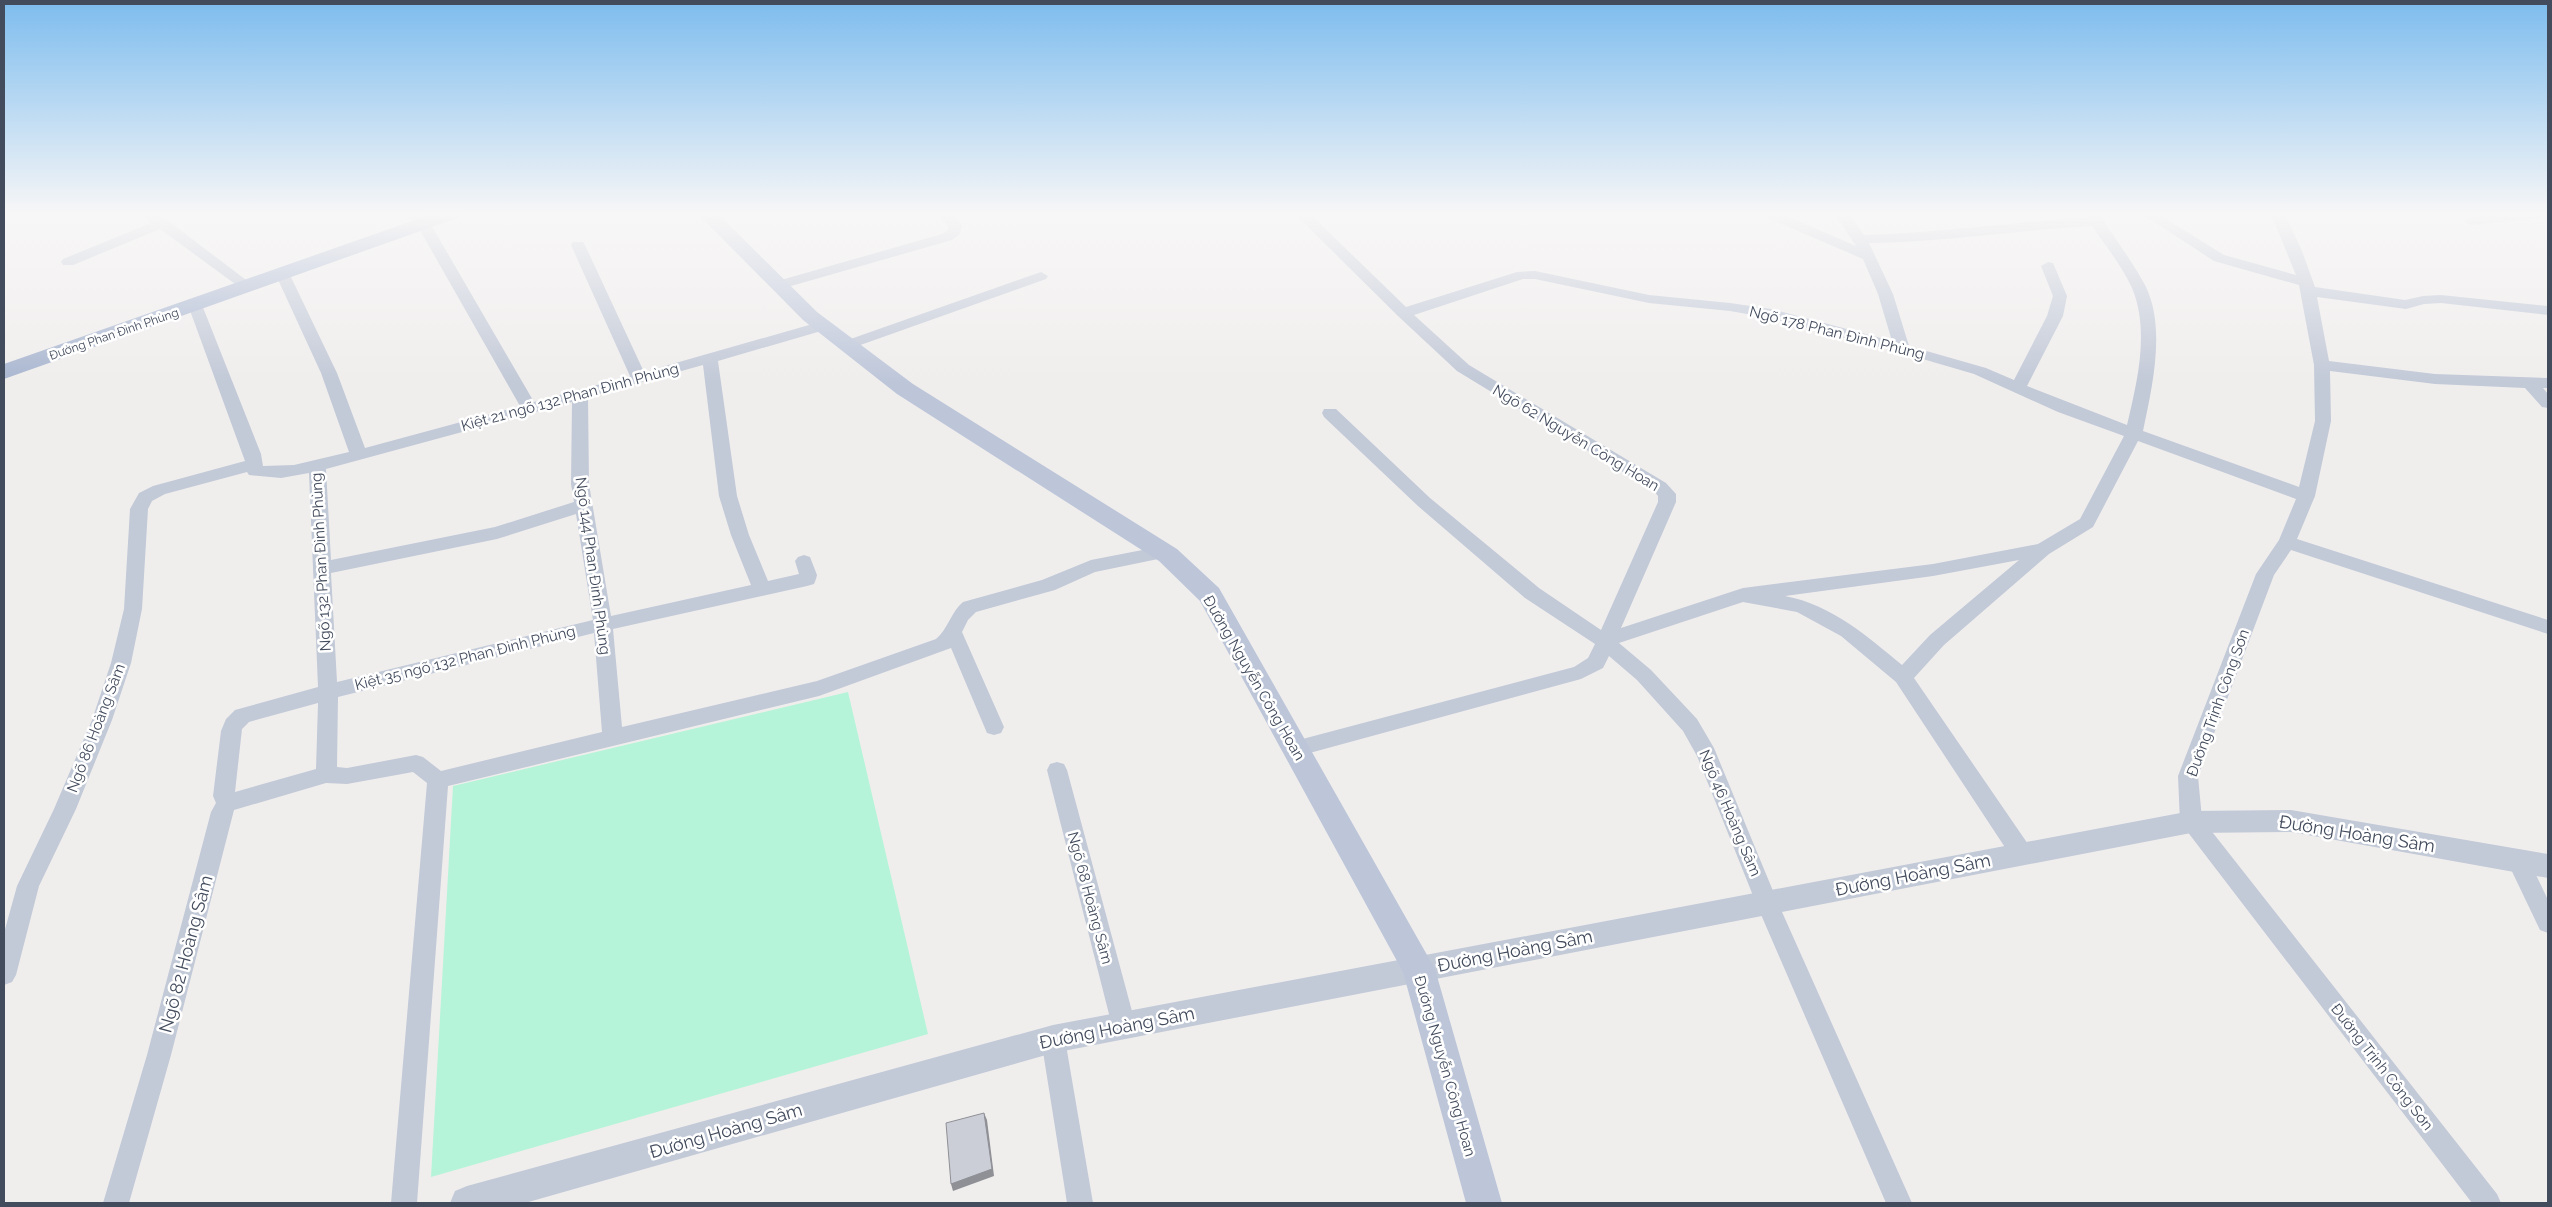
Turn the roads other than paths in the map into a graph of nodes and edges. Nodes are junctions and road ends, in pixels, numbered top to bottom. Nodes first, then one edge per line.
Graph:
1 (226, 270) edge
2 (289, 270) edge
3 (449, 270) edge
4 (590, 270) edge
5 (765, 270) edge
6 (830, 270) edge
7 (1359, 270) edge
8 (1875, 270) edge
9 (2050, 270) edge
10 (2128, 270) edge
11 (2256, 270) edge
12 (2301, 270) edge
13 (282, 273) junction
14 (1041, 276) dead end
15 (779, 285) junction
16 (247, 286) junction
17 (2307, 287) junction
18 (195, 305) junction
19 (2548, 310) edge
20 (1403, 313) junction
21 (823, 326) junction
22 (847, 345) junction
23 (1902, 348) junction
24 (710, 360) junction
25 (2322, 365) junction
26 (4, 372) edge
27 (638, 377) junction
28 (2529, 383) junction
29 (2548, 383) edge
30 (2018, 387) junction
31 (580, 394) junction
32 (2548, 403) edge
33 (530, 408) junction
34 (1330, 413) dead end
35 (2134, 433) junction
36 (359, 455) junction
37 (254, 464) junction
38 (317, 466) junction
39 (2306, 496) junction
40 (582, 506) junction
41 (2287, 542) junction
42 (2043, 549) junction
43 (1163, 552) junction
44 (804, 561) dead end
45 (324, 568) junction
46 (762, 588) junction
47 (1743, 595) junction
48 (603, 625) junction
49 (2548, 627) edge
50 (954, 634) junction
51 (1604, 641) junction
52 (1903, 676) junction
53 (328, 692) junction
54 (994, 727) dead end
55 (613, 737) junction
56 (1295, 749) junction
57 (1057, 770) dead end
58 (326, 775) junction
59 (438, 780) junction
60 (227, 803) junction
61 (2191, 822) junction
62 (2022, 854) junction
63 (2518, 861) junction
64 (2548, 866) edge
65 (1767, 903) junction
66 (2548, 923) edge
67 (1419, 970) junction
68 (4, 975) edge
69 (1124, 1026) junction
70 (1053, 1039) junction
71 (116, 1203) edge
72 (404, 1203) edge
73 (467, 1203) edge
74 (1080, 1203) edge
75 (1484, 1203) edge
76 (1899, 1203) edge
77 (2488, 1203) edge

1 - 16 street
2 - 13 main road, Đường Phan Đình Phùng
3 - 33 street
4 - 27 street
5 - 15 main road, Đường Nguyễn Công Hoan
6 - 15 street
7 - 20 street
8 - 23 street
9 - 30 street
10 - 35 street
11 - 17 street
12 - 17 street, Đường Trịnh Công Sơn
13 - 16 main road, Đường Phan Đình Phùng
13 - 36 street
14 - 22 street
15 - 21 main road, Đường Nguyễn Công Hoan
16 - 18 main road, Đường Phan Đình Phùng
17 - 19 street
17 - 25 street, Đường Trịnh Công Sơn
18 - 26 main road, Đường Phan Đình Phùng
18 - 37 street
20 - 23 street, Ngõ 178 Phan Đình Phùng
20 - 51 street, Ngõ 62 Nguyễn Công Hoan
21 - 22 main road, Đường Nguyễn Công Hoan
21 - 24 street, Kiệt 21 ngõ 132 Phan Đình Phùng
22 - 43 main road, Đường Nguyễn Công Hoan
23 - 30 street, Ngõ 178 Phan Đình Phùng
24 - 27 street, Kiệt 21 ngõ 132 Phan Đình Phùng
24 - 46 street
25 - 28 street
25 - 39 street, Đường Trịnh Công Sơn
27 - 31 street, Kiệt 21 ngõ 132 Phan Đình Phùng
28 - 29 street
28 - 32 street
30 - 35 street, Ngõ 178 Phan Đình Phùng
31 - 33 street, Kiệt 21 ngõ 132 Phan Đình Phùng
31 - 40 street, Ngõ 144 Phan Đình Phùng
33 - 36 street, Kiệt 21 ngõ 132 Phan Đình Phùng
34 - 51 street, Ngõ 46 Hoàng Sâm
35 - 39 street, Ngõ 178 Phan Đình Phùng
35 - 42 street
36 - 38 street, Kiệt 21 ngõ 132 Phan Đình Phùng
37 - 38 street, Ngõ 132 Phan Đình Phùng
37 - 68 street, Ngõ 86 Hoàng Sâm
38 - 45 street, Ngõ 132 Phan Đình Phùng
39 - 41 street, Đường Trịnh Công Sơn
40 - 45 street
40 - 48 street, Ngõ 144 Phan Đình Phùng
41 - 49 street
41 - 61 street, Đường Trịnh Công Sơn
42 - 47 street
42 - 52 street
43 - 50 street
43 - 56 main road, Đường Nguyễn Công Hoan
44 - 46 street, Kiệt 35 ngõ 132 Phan Đình Phùng
45 - 53 street, Ngõ 132 Phan Đình Phùng
46 - 48 street, Kiệt 35 ngõ 132 Phan Đình Phùng
47 - 51 street
47 - 52 street
48 - 53 street, Kiệt 35 ngõ 132 Phan Đình Phùng
48 - 55 street, Ngõ 144 Phan Đình Phùng
50 - 54 street
50 - 55 street
51 - 56 street, Ngõ 62 Nguyễn Công Hoan
51 - 65 street, Ngõ 46 Hoàng Sâm
52 - 62 street
53 - 58 street, Ngõ 132 Phan Đình Phùng
53 - 60 street, Kiệt 35 ngõ 132 Phan Đình Phùng
55 - 59 street
56 - 67 main road, Đường Nguyễn Công Hoan
57 - 69 street, Ngõ 68 Hoàng Sâm
58 - 59 street
58 - 60 street
59 - 72 street
60 - 71 street, Ngõ 82 Hoàng Sâm
61 - 62 street, Đường Hoàng Sâm
61 - 63 street, Đường Hoàng Sâm
61 - 77 street, Đường Trịnh Công Sơn
62 - 65 street, Đường Hoàng Sâm
63 - 64 street, Đường Hoàng Sâm
63 - 66 street
65 - 67 street, Đường Hoàng Sâm
65 - 76 street, Ngõ 46 Hoàng Sâm
67 - 69 street, Đường Hoàng Sâm
67 - 75 main road, Đường Nguyễn Công Hoan
69 - 70 street, Đường Hoàng Sâm
70 - 73 street, Đường Hoàng Sâm
70 - 74 street

